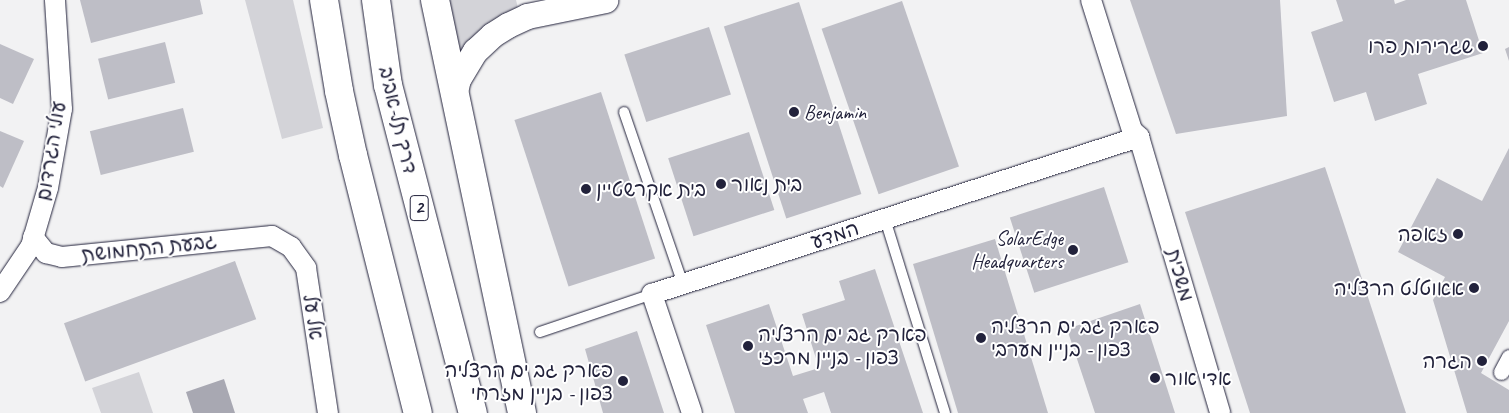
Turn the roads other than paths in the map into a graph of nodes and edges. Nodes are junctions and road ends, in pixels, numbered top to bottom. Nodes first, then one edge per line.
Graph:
1 (55, 0) edge
2 (324, 0) edge
3 (376, 0) edge
4 (435, 0) edge
5 (605, 0) edge
6 (1091, 0) edge
7 (1103, 0) edge
8 (454, 96) junction
9 (624, 112) dead end
10 (1139, 138) junction
11 (885, 219) junction
12 (272, 236) joint
13 (33, 237) junction
14 (683, 284) junction
15 (0, 290) edge
16 (652, 294) junction
17 (540, 332) dead end
18 (1509, 357) edge
19 (1501, 372) dead end
20 (328, 413) edge
21 (418, 413) edge
22 (473, 413) edge
23 (522, 413) edge
24 (692, 413) edge
25 (945, 413) edge
26 (1220, 413) edge

1 - 13 street, עולי הגרדום
2 - 21 highway
3 - 22 highway, דרך תל-אביב / 2
4 - 8 highway
5 - 8 street
6 - 10 street, משכית
7 - 10 street, משכית
8 - 23 highway
9 - 14 lane
10 - 11 street, המדע
10 - 26 street, משכית
11 - 14 street, המדע
11 - 25 lane
12 - 13 street, גבעת התחמושת
12 - 20 street, אל על
13 - 15 street, עולי הגרדום
14 - 16 street, המדע
16 - 17 lane
16 - 24 street
18 - 19 street

